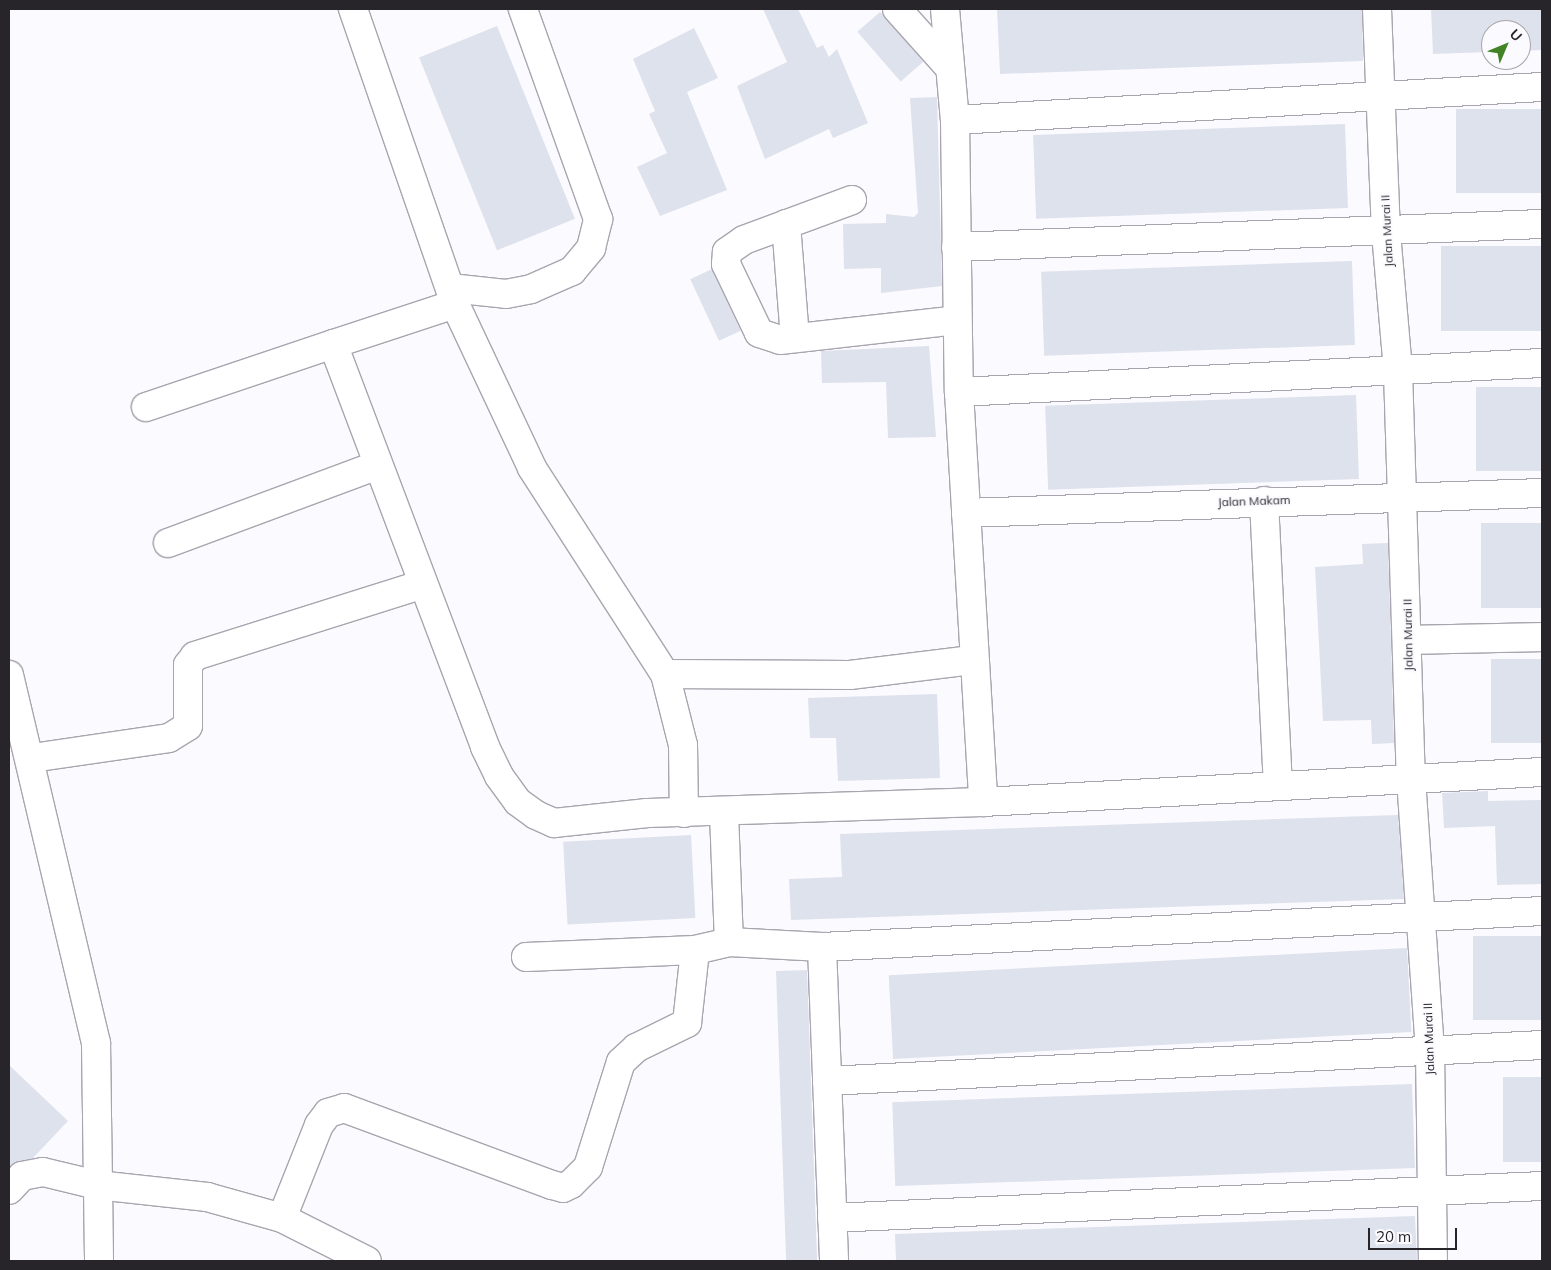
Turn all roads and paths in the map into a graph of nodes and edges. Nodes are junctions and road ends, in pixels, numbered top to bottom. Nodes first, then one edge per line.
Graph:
1 (353, 9) edge
2 (523, 9) edge
3 (897, 9) edge
4 (945, 9) edge
5 (1377, 9) edge
6 (949, 67) junction
7 (1542, 87) edge
8 (1382, 96) junction
9 (955, 120) junction
10 (852, 200) dead end
11 (786, 224) junction
12 (1542, 224) edge
13 (1386, 233) junction
14 (956, 247) junction
15 (452, 296) junction
16 (957, 320) junction
17 (795, 338) junction
18 (333, 344) junction
19 (1542, 363) edge
20 (1398, 371) junction
21 (959, 392) junction
22 (146, 407) dead end
23 (378, 465) junction
24 (1542, 493) edge
25 (1404, 494) junction
26 (1264, 500) junction
27 (966, 513) junction
28 (168, 543) dead end
29 (420, 585) junction
30 (1542, 637) edge
31 (1408, 640) junction
32 (972, 660) junction
33 (9, 674) edge
34 (665, 674) junction
35 (32, 758) junction
36 (1542, 772) edge
37 (1410, 779) junction
38 (1278, 785) junction
39 (983, 802) junction
40 (724, 812) junction
41 (684, 813) junction
42 (1542, 911) edge
43 (1422, 917) junction
44 (729, 942) junction
45 (822, 947) junction
46 (695, 950) junction
47 (526, 957) dead end
48 (1542, 1045) edge
49 (1430, 1050) junction
50 (827, 1081) junction
51 (97, 1185) junction
52 (1542, 1186) edge
53 (1430, 1189) junction
54 (9, 1190) edge
55 (282, 1218) junction
56 (832, 1218) junction
57 (99, 1261) edge
58 (367, 1261) edge
59 (834, 1261) edge
60 (1433, 1261) edge

1 - 15 street
2 - 15 street
3 - 6 street
4 - 6 street
5 - 8 street, Jalan Murai II
6 - 9 street
7 - 8 street
8 - 9 street
8 - 13 street, Jalan Murai II
9 - 14 street
10 - 11 street
11 - 17 street
11 - 17 street
12 - 13 street
13 - 14 street
13 - 20 street, Jalan Murai II
14 - 16 street
15 - 18 street
15 - 34 street
16 - 17 street
16 - 21 street
18 - 22 street
18 - 23 street
19 - 20 street
20 - 21 street
20 - 25 street, Jalan Murai II
21 - 27 street
23 - 28 street
23 - 29 street
24 - 25 street, Jalan Makam
25 - 26 street, Jalan Makam
25 - 31 street, Jalan Murai II
26 - 27 street, Jalan Makam
26 - 38 street
27 - 32 street
29 - 35 street
29 - 41 street
30 - 31 street
31 - 37 street, Jalan Murai II
32 - 34 street
32 - 39 street
33 - 35 street
34 - 41 street
35 - 51 street
36 - 37 street
37 - 38 street
37 - 43 street, Jalan Murai II
38 - 39 street
39 - 40 street
40 - 41 street
40 - 44 street
42 - 43 street
43 - 45 street
43 - 49 street, Jalan Murai II
44 - 45 street
44 - 46 street
45 - 50 street
46 - 47 street
46 - 55 street
48 - 49 street
49 - 50 street
49 - 53 street, Jalan Murai II
50 - 56 street
51 - 54 street
51 - 55 street
51 - 57 street
52 - 53 street
53 - 56 street
53 - 60 street, Jalan Murai II
55 - 58 street
56 - 59 street

